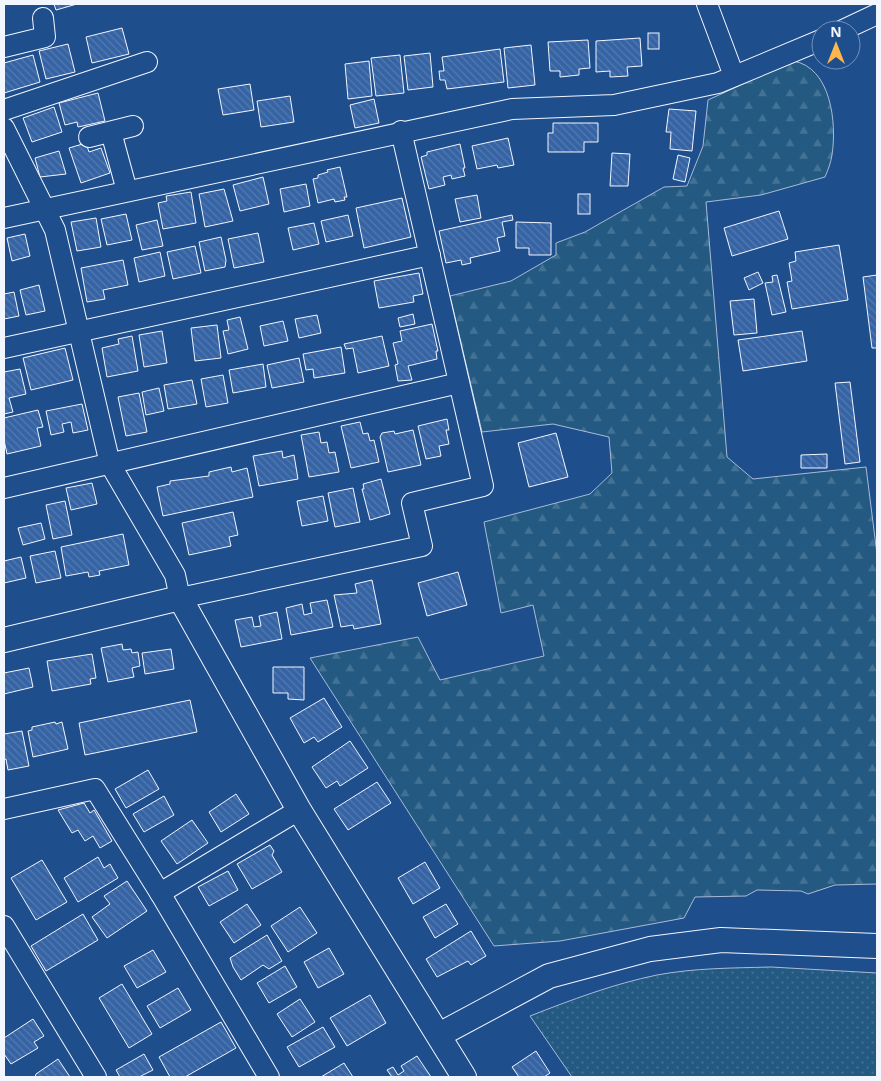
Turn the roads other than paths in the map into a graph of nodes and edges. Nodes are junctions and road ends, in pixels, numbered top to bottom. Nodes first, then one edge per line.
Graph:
1 (707, 4) edge
2 (877, 14) edge
3 (43, 18) dead end
4 (861, 22) edge
5 (811, 44) edge
6 (4, 47) edge
7 (147, 62) dead end
8 (734, 76) junction
9 (4, 110) edge
10 (133, 126) dead end
11 (4, 128) edge
12 (402, 131) junction
13 (111, 132) junction
14 (89, 138) dead end
15 (127, 191) junction
16 (44, 209) junction
17 (4, 218) edge
18 (430, 255) junction
19 (78, 332) junction
20 (4, 348) edge
21 (459, 383) junction
22 (110, 464) junction
23 (4, 488) edge
24 (180, 598) junction
25 (4, 640) edge
26 (4, 809) edge
27 (300, 810) junction
28 (160, 893) junction
29 (4, 926) edge
30 (877, 946) edge
31 (439, 1035) junction
32 (96, 1077) edge
33 (269, 1077) edge
34 (464, 1077) edge

1 - 8 street
2 - 4 street
3 - 6 street
5 - 8 street
7 - 9 street
8 - 12 street
10 - 13 street
11 - 16 street
12 - 15 street
12 - 18 street
13 - 14 street
13 - 15 street
15 - 16 street
16 - 17 street
16 - 19 street
18 - 19 street
18 - 21 street
19 - 20 street
19 - 22 street
21 - 22 street
21 - 24 street
22 - 23 street
22 - 24 street
24 - 25 street
24 - 27 street
26 - 28 street
27 - 28 street
27 - 31 street
28 - 33 street
29 - 32 street
30 - 31 street
31 - 34 street

